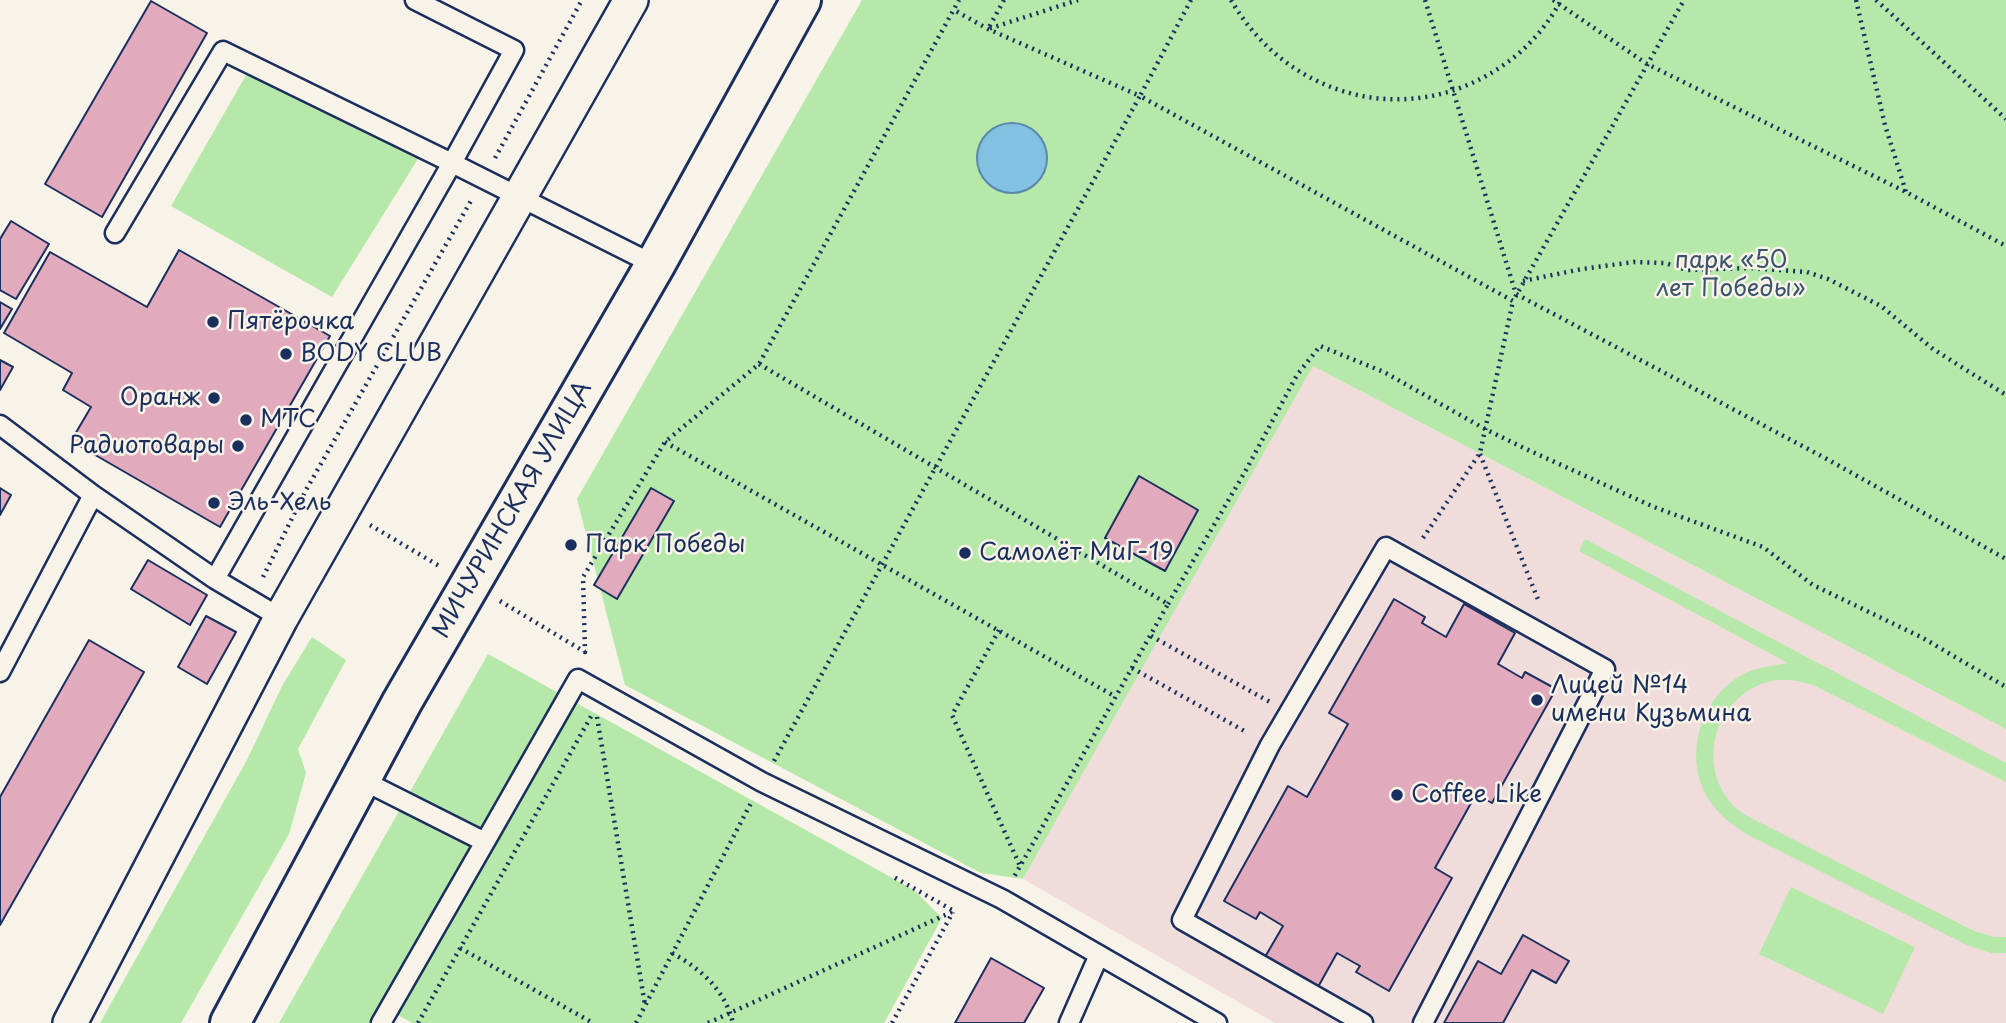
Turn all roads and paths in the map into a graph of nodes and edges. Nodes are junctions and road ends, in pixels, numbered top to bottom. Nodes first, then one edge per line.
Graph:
1 (415, 0) edge
2 (631, 0) edge
3 (801, 0) edge
4 (960, 0) edge
5 (1004, 0) edge
6 (1079, 0) edge
7 (1191, 0) edge
8 (1231, 0) edge
9 (1425, 0) edge
10 (1553, 0) edge
11 (1684, 0) edge
12 (1856, 0) edge
13 (1876, 0) edge
14 (1560, 2) edge
15 (954, 10) junction
16 (988, 29) junction
17 (1647, 64) junction
18 (1453, 90) junction
19 (1140, 96) junction
20 (2006, 119) edge
21 (452, 163) junction
22 (1906, 192) junction
23 (520, 196) junction
24 (115, 233) dead end
25 (2006, 246) edge
26 (655, 265) junction
27 (1522, 281) junction
28 (1517, 294) junction
29 (1513, 301) junction
30 (759, 364) junction
31 (2006, 395) edge
32 (0, 425) edge
33 (1485, 429) junction
34 (664, 442) junction
35 (1480, 453) junction
36 (936, 467) junction
37 (93, 495) junction
38 (344, 509) junction
39 (2006, 559) edge
40 (1408, 560) junction
41 (882, 563) junction
42 (215, 579) junction
43 (470, 583) junction
44 (1168, 604) junction
45 (281, 618) junction
46 (999, 630) junction
47 (1151, 636) junction
48 (1553, 640) junction
49 (585, 652) junction
50 (1132, 668) junction
51 (0, 672) edge
52 (2006, 687) edge
53 (1116, 696) junction
54 (600, 701) junction
55 (1289, 712) junction
56 (608, 716) dead end
57 (1270, 745) junction
58 (360, 779) junction
59 (762, 782) junction
60 (485, 842) junction
61 (1020, 867) junction
62 (883, 871) dead end
63 (1002, 899) junction
64 (954, 911) junction
65 (460, 948) junction
66 (672, 953) junction
67 (1099, 955) junction
68 (645, 1005) junction
69 (730, 1013) junction
70 (70, 1023) edge
71 (230, 1023) edge
72 (381, 1023) edge
73 (418, 1023) edge
74 (593, 1023) edge
75 (636, 1023) edge
76 (708, 1023) edge
77 (733, 1023) edge
78 (892, 1023) edge
79 (1069, 1023) edge
80 (1217, 1023) edge
81 (1363, 1023) edge
82 (1423, 1023) edge

1 - 21 lane
2 - 23 street
3 - 26 main road, МИЧУРИНСКАЯ УЛИЦА
4 - 15 path
5 - 16 path
6 - 16 path
7 - 19 path
8 - 18 path
9 - 18 path
10 - 14 path
11 - 17 path
12 - 22 path
13 - 20 path
14 - 17 path
14 - 18 path
15 - 16 path
15 - 30 path
16 - 19 path
17 - 22 path
17 - 27 path
18 - 28 path
19 - 29 path
19 - 36 path
21 - 23 lane
21 - 24 lane
21 - 42 lane
22 - 25 path
23 - 26 lane
23 - 38 street
26 - 43 main road, МИЧУРИНСКАЯ УЛИЦА
27 - 28 path
27 - 31 path
28 - 29 path
28 - 39 path
29 - 33 path
30 - 34 path
30 - 36 path
32 - 37 lane
33 - 35 path
33 - 44 path
33 - 52 path
34 - 41 path
34 - 49 path
35 - 40 path
35 - 48 path
36 - 41 path
36 - 44 path
37 - 42 lane
37 - 51 lane
38 - 43 path
38 - 45 street
40 - 48 lane
40 - 55 lane
41 - 46 path
41 - 59 path
42 - 45 lane
43 - 49 path
43 - 58 main road, МИЧУРИНСКАЯ УЛИЦА
44 - 47 path
45 - 70 street
46 - 53 path
46 - 61 path
47 - 50 path
47 - 55 path
48 - 82 lane
49 - 54 path
50 - 53 path
50 - 57 path
53 - 61 path
54 - 56 path
54 - 59 lane
54 - 60 lane
54 - 65 path
54 - 68 path
55 - 57 lane
57 - 81 lane
58 - 60 lane
58 - 71 main road, МИЧУРИНСКАЯ УЛИЦА
59 - 63 lane
59 - 66 path
60 - 72 lane
61 - 63 path
62 - 64 path
63 - 67 lane
64 - 69 path
64 - 78 path
65 - 73 path
65 - 74 path
66 - 68 path
66 - 69 path
67 - 79 lane
67 - 80 lane
68 - 75 path
69 - 76 path
69 - 77 path

